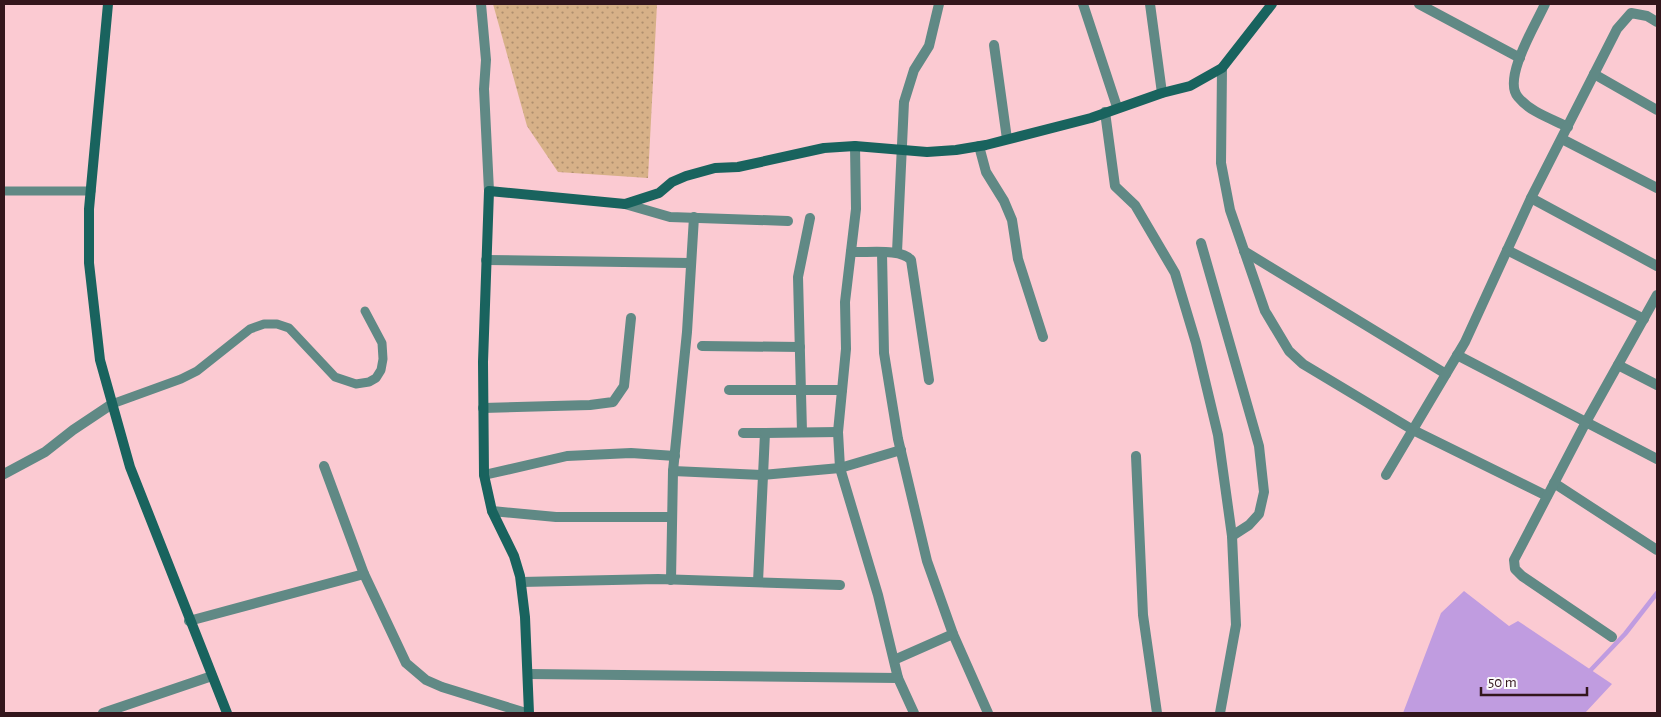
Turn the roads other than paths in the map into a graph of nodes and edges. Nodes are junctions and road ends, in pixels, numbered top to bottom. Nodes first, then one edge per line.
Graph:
1 (108, 4) edge
2 (481, 4) edge
3 (939, 4) edge
4 (1083, 4) edge
5 (1150, 4) edge
6 (1272, 4) edge
7 (1419, 4) edge
8 (1545, 4) edge
9 (1657, 22) edge
10 (994, 45) dead end
11 (1520, 58) junction
12 (1222, 68) junction
13 (1594, 74) junction
14 (1162, 93) junction
15 (1117, 107) junction
16 (1657, 110) edge
17 (1106, 112) junction
18 (1568, 127) junction
19 (1006, 139) junction
20 (1562, 139) junction
21 (855, 146) junction
22 (979, 146) junction
23 (902, 149) junction
24 (1657, 188) edge
25 (4, 191) edge
26 (489, 191) junction
27 (91, 192) junction
28 (1531, 198) junction
29 (625, 204) junction
30 (694, 217) junction
31 (810, 218) dead end
32 (788, 221) dead end
33 (1201, 243) dead end
34 (1507, 250) junction
35 (1244, 251) junction
36 (851, 252) junction
37 (897, 252) junction
38 (882, 254) junction
39 (486, 260) junction
40 (690, 263) junction
41 (1657, 266) edge
42 (1657, 295) edge
43 (365, 311) dead end
44 (631, 318) dead end
45 (1644, 319) junction
46 (1043, 337) dead end
47 (702, 346) dead end
48 (800, 348) junction
49 (1457, 355) junction
50 (1618, 365) junction
51 (1446, 374) junction
52 (929, 380) dead end
53 (1657, 385) edge
54 (729, 390) dead end
55 (842, 390) junction
56 (801, 391) junction
57 (112, 404) junction
58 (483, 408) junction
59 (1586, 422) junction
60 (1413, 430) junction
61 (802, 432) junction
62 (838, 432) junction
63 (743, 433) dead end
64 (765, 433) junction
65 (901, 450) junction
66 (675, 456) junction
67 (1136, 456) dead end
68 (1657, 459) edge
69 (324, 466) dead end
70 (840, 468) junction
71 (673, 471) junction
72 (4, 474) edge
73 (484, 475) junction
74 (762, 475) junction
75 (1386, 476) dead end
76 (1554, 483) junction
77 (1547, 496) junction
78 (492, 511) junction
79 (672, 517) junction
80 (1232, 536) junction
81 (1657, 550) edge
82 (364, 574) junction
83 (671, 580) junction
84 (521, 582) junction
85 (765, 583) junction
86 (840, 585) dead end
87 (189, 621) junction
88 (953, 634) junction
89 (1612, 637) dead end
90 (894, 660) junction
91 (528, 674) junction
92 (212, 676) junction
93 (898, 678) junction
94 (103, 713) edge
95 (227, 713) edge
96 (528, 713) edge
97 (914, 713) edge
98 (988, 713) edge
99 (1158, 713) edge
100 (1220, 713) edge

1 - 27 street
2 - 26 street
3 - 23 street
4 - 15 street
5 - 14 street
6 - 12 street
7 - 11 street
8 - 11 street
9 - 13 street
10 - 19 street
11 - 18 street
12 - 14 street
12 - 35 street
13 - 16 street
13 - 18 street
14 - 15 street
15 - 17 street
17 - 19 street
17 - 80 street
18 - 20 street
19 - 22 street
20 - 24 street
20 - 28 street
21 - 23 street
21 - 29 street
21 - 36 street
22 - 23 street
22 - 46 street
23 - 37 street
25 - 27 lane
26 - 29 street
26 - 39 street
27 - 57 street
28 - 34 street
28 - 41 street
29 - 30 street
30 - 32 street
30 - 40 street
31 - 48 street
33 - 80 street
34 - 45 street
34 - 49 street
35 - 51 street
35 - 60 street
36 - 38 street
36 - 55 street
37 - 38 street
37 - 52 street
38 - 65 street
39 - 40 street
39 - 58 street
40 - 66 street
42 - 45 street
43 - 57 lane
44 - 58 street
45 - 50 street
47 - 48 street
48 - 56 street
49 - 51 street
49 - 59 street
50 - 53 street
50 - 59 street
51 - 60 street
54 - 56 street
55 - 56 street
55 - 62 street
56 - 61 street
57 - 72 street
57 - 87 street
58 - 73 street
59 - 68 street
59 - 76 street
60 - 75 street
60 - 77 street
61 - 62 street
61 - 64 street
62 - 70 street
63 - 64 street
64 - 74 street
65 - 70 street
65 - 88 street
66 - 71 street
66 - 73 street
67 - 99 street
69 - 82 street
70 - 74 street
70 - 90 street
71 - 74 street
71 - 79 street
73 - 78 street
74 - 85 street
76 - 77 street
76 - 81 street
77 - 89 street
78 - 79 street
78 - 84 street
79 - 83 street
80 - 100 street
82 - 87 street
82 - 96 street
83 - 84 street
83 - 85 street
84 - 91 street
85 - 86 street
87 - 92 street
88 - 90 street
88 - 98 street
90 - 93 street
91 - 93 street
91 - 96 street
92 - 94 street
92 - 95 street
93 - 97 street

